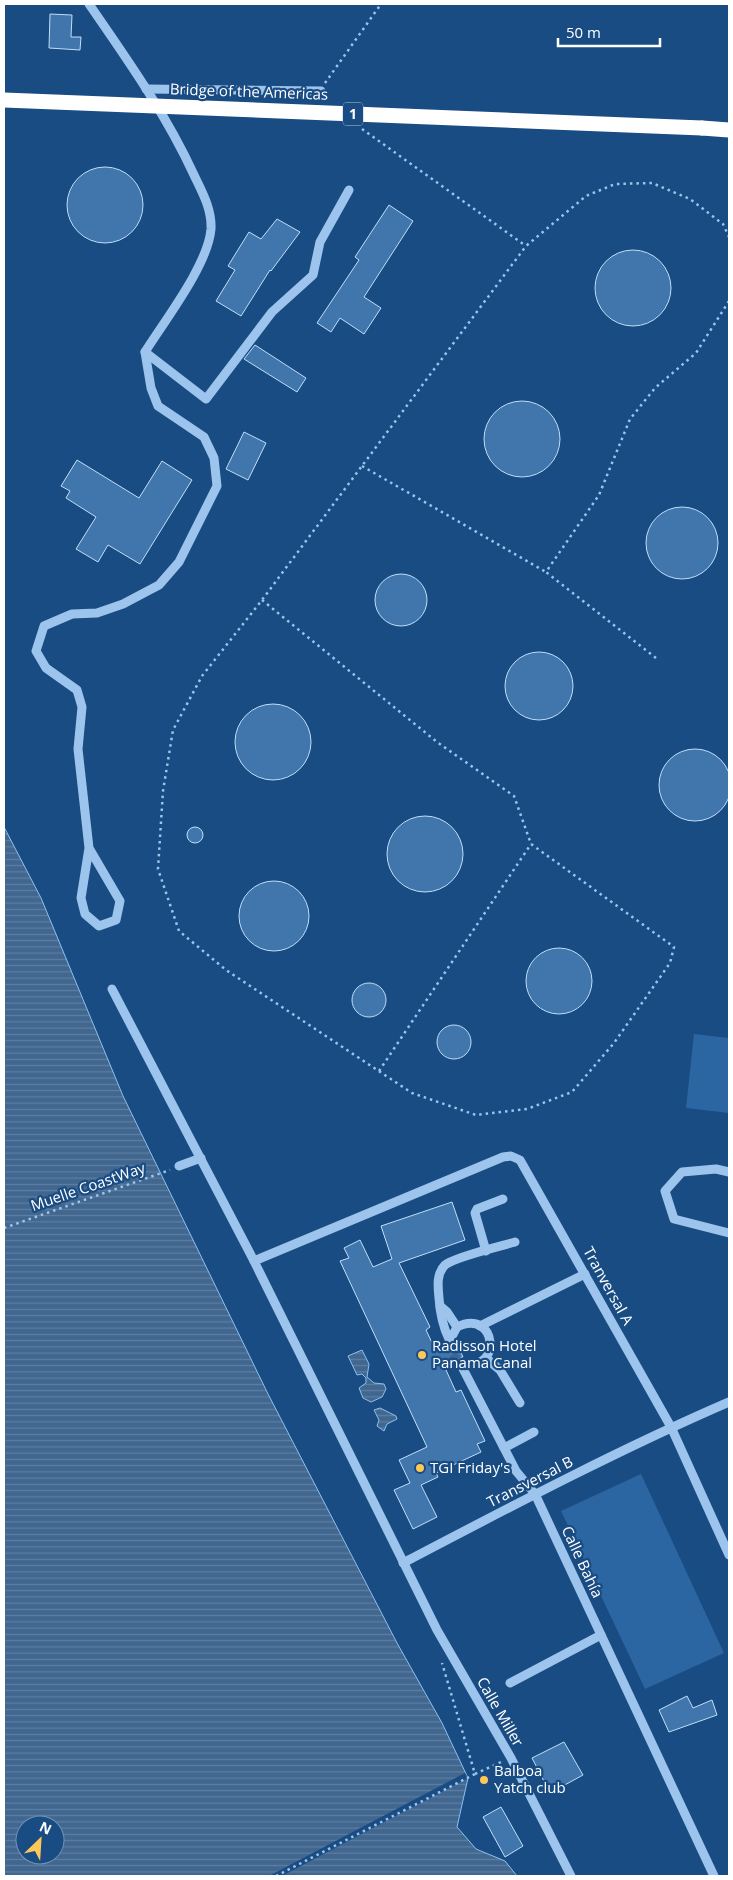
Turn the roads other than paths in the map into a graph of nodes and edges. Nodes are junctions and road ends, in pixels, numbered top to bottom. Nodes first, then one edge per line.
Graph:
1 (89, 4) edge
2 (146, 89) junction
3 (321, 91) road end
4 (4, 100) edge
5 (729, 130) edge
6 (349, 190) dead end
7 (145, 352) junction
8 (89, 848) junction
9 (112, 989) dead end
10 (201, 1158) junction
11 (179, 1166) road end
12 (729, 1172) edge
13 (503, 1199) dead end
14 (729, 1233) edge
15 (515, 1242) dead end
16 (486, 1251) junction
17 (254, 1261) junction
18 (585, 1274) junction
19 (440, 1306) junction
20 (480, 1326) junction
21 (456, 1327) junction
22 (486, 1358) junction
23 (729, 1402) edge
24 (520, 1403) dead end
25 (671, 1427) junction
26 (534, 1432) dead end
27 (504, 1448) junction
28 (535, 1494) junction
29 (729, 1555) edge
30 (403, 1563) junction
31 (601, 1635) junction
32 (510, 1683) dead end
33 (571, 1876) edge
34 (714, 1876) edge

1 - 2 street
2 - 3 street
2 - 7 street
4 - 5 highway, Bridge of the Americas / 1, bridge
6 - 7 street
7 - 8 street
8 - 8 street
9 - 10 street, Calle Miller
10 - 11 street
10 - 17 street, Calle Miller
12 - 14 street
13 - 16 street
15 - 16 street
16 - 19 street
17 - 18 street, Tranversal A
17 - 30 street, Calle Miller
18 - 20 street
18 - 25 street, Tranversal A
19 - 21 street
19 - 21 street
20 - 21 street
20 - 22 street
22 - 24 street
22 - 27 street, Calle Bahía
23 - 25 street, Transversal B
25 - 28 street, Transversal B
25 - 29 street, Tranversal A
26 - 27 street
27 - 28 street, Calle Bahía
28 - 30 street, Transversal B
28 - 31 street, Calle Bahía
30 - 33 street, Calle Miller
31 - 32 street
31 - 34 street, Calle Bahía

